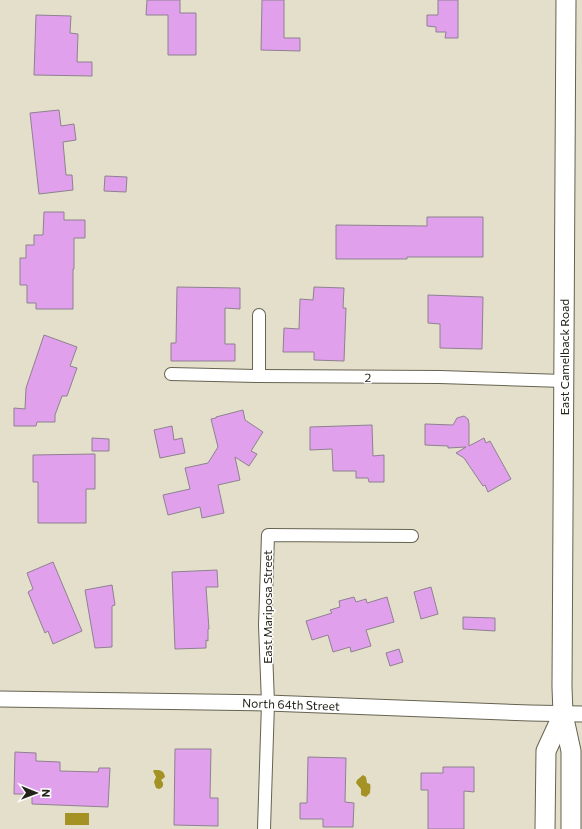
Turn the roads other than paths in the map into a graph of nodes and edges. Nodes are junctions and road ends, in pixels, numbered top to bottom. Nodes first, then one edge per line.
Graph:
1 (566, 0) edge
2 (259, 315) dead end
3 (171, 374) dead end
4 (259, 376) junction
5 (564, 381) junction
6 (412, 536) dead end
7 (0, 699) edge
8 (268, 703) junction
9 (562, 714) junction
10 (582, 714) edge
11 (264, 829) edge
12 (545, 829) edge
13 (571, 829) edge

1 - 5 main road, East Camelback Road
2 - 4 street
3 - 4 street, 2
4 - 5 street, 2
5 - 9 main road, East Camelback Road
6 - 8 street, East Mariposa Street
7 - 8 street, North 64th Street
8 - 9 street, North 64th Street
8 - 11 street
9 - 10 street, North 64th Street
9 - 12 main road, East Camelback Road
9 - 13 main road, East Camelback Road

